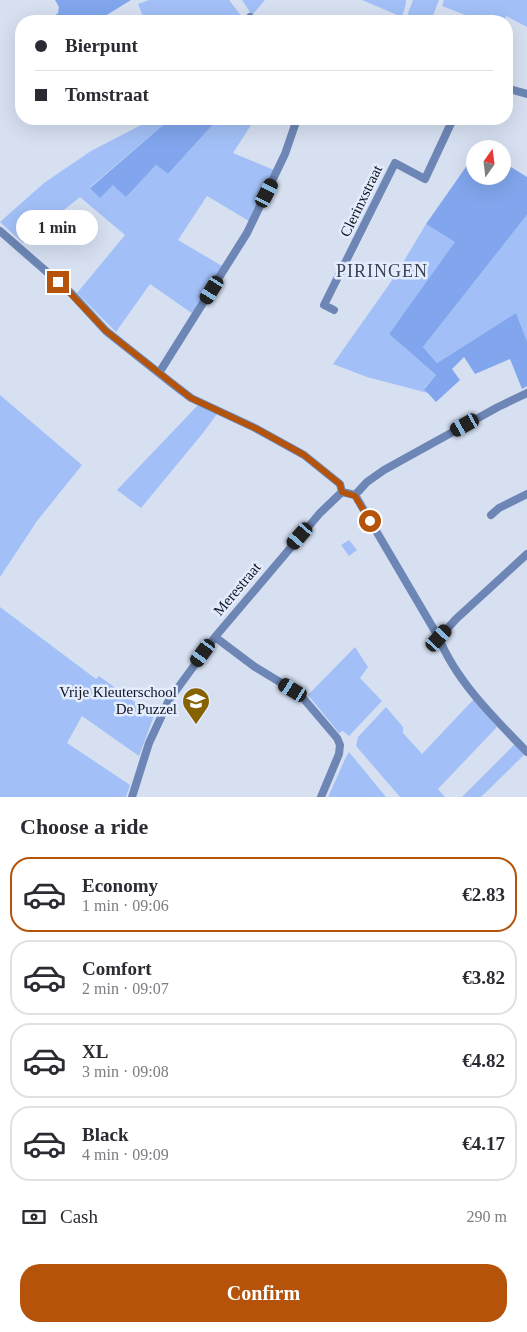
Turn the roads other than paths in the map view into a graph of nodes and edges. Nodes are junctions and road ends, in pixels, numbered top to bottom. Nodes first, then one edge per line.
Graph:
1 (513, 90) edge
2 (527, 94) edge
3 (295, 125) edge
4 (450, 125) edge
5 (0, 231) edge
6 (334, 310) dead end
7 (159, 373) junction
8 (527, 393) edge
9 (342, 492) junction
10 (355, 496) junction
11 (526, 497) edge
12 (491, 515) dead end
13 (527, 554) edge
14 (215, 637) junction
15 (439, 638) junction
16 (527, 752) edge
17 (132, 797) edge
18 (321, 797) edge

1 - 2 street
3 - 7 street
4 - 6 street, Clerinxstraat
5 - 7 street
7 - 9 street
8 - 10 street
9 - 10 street
9 - 14 street, Merestraat
10 - 15 street
11 - 12 street
13 - 15 street
14 - 17 street, Merestraat
14 - 18 street
15 - 16 street

